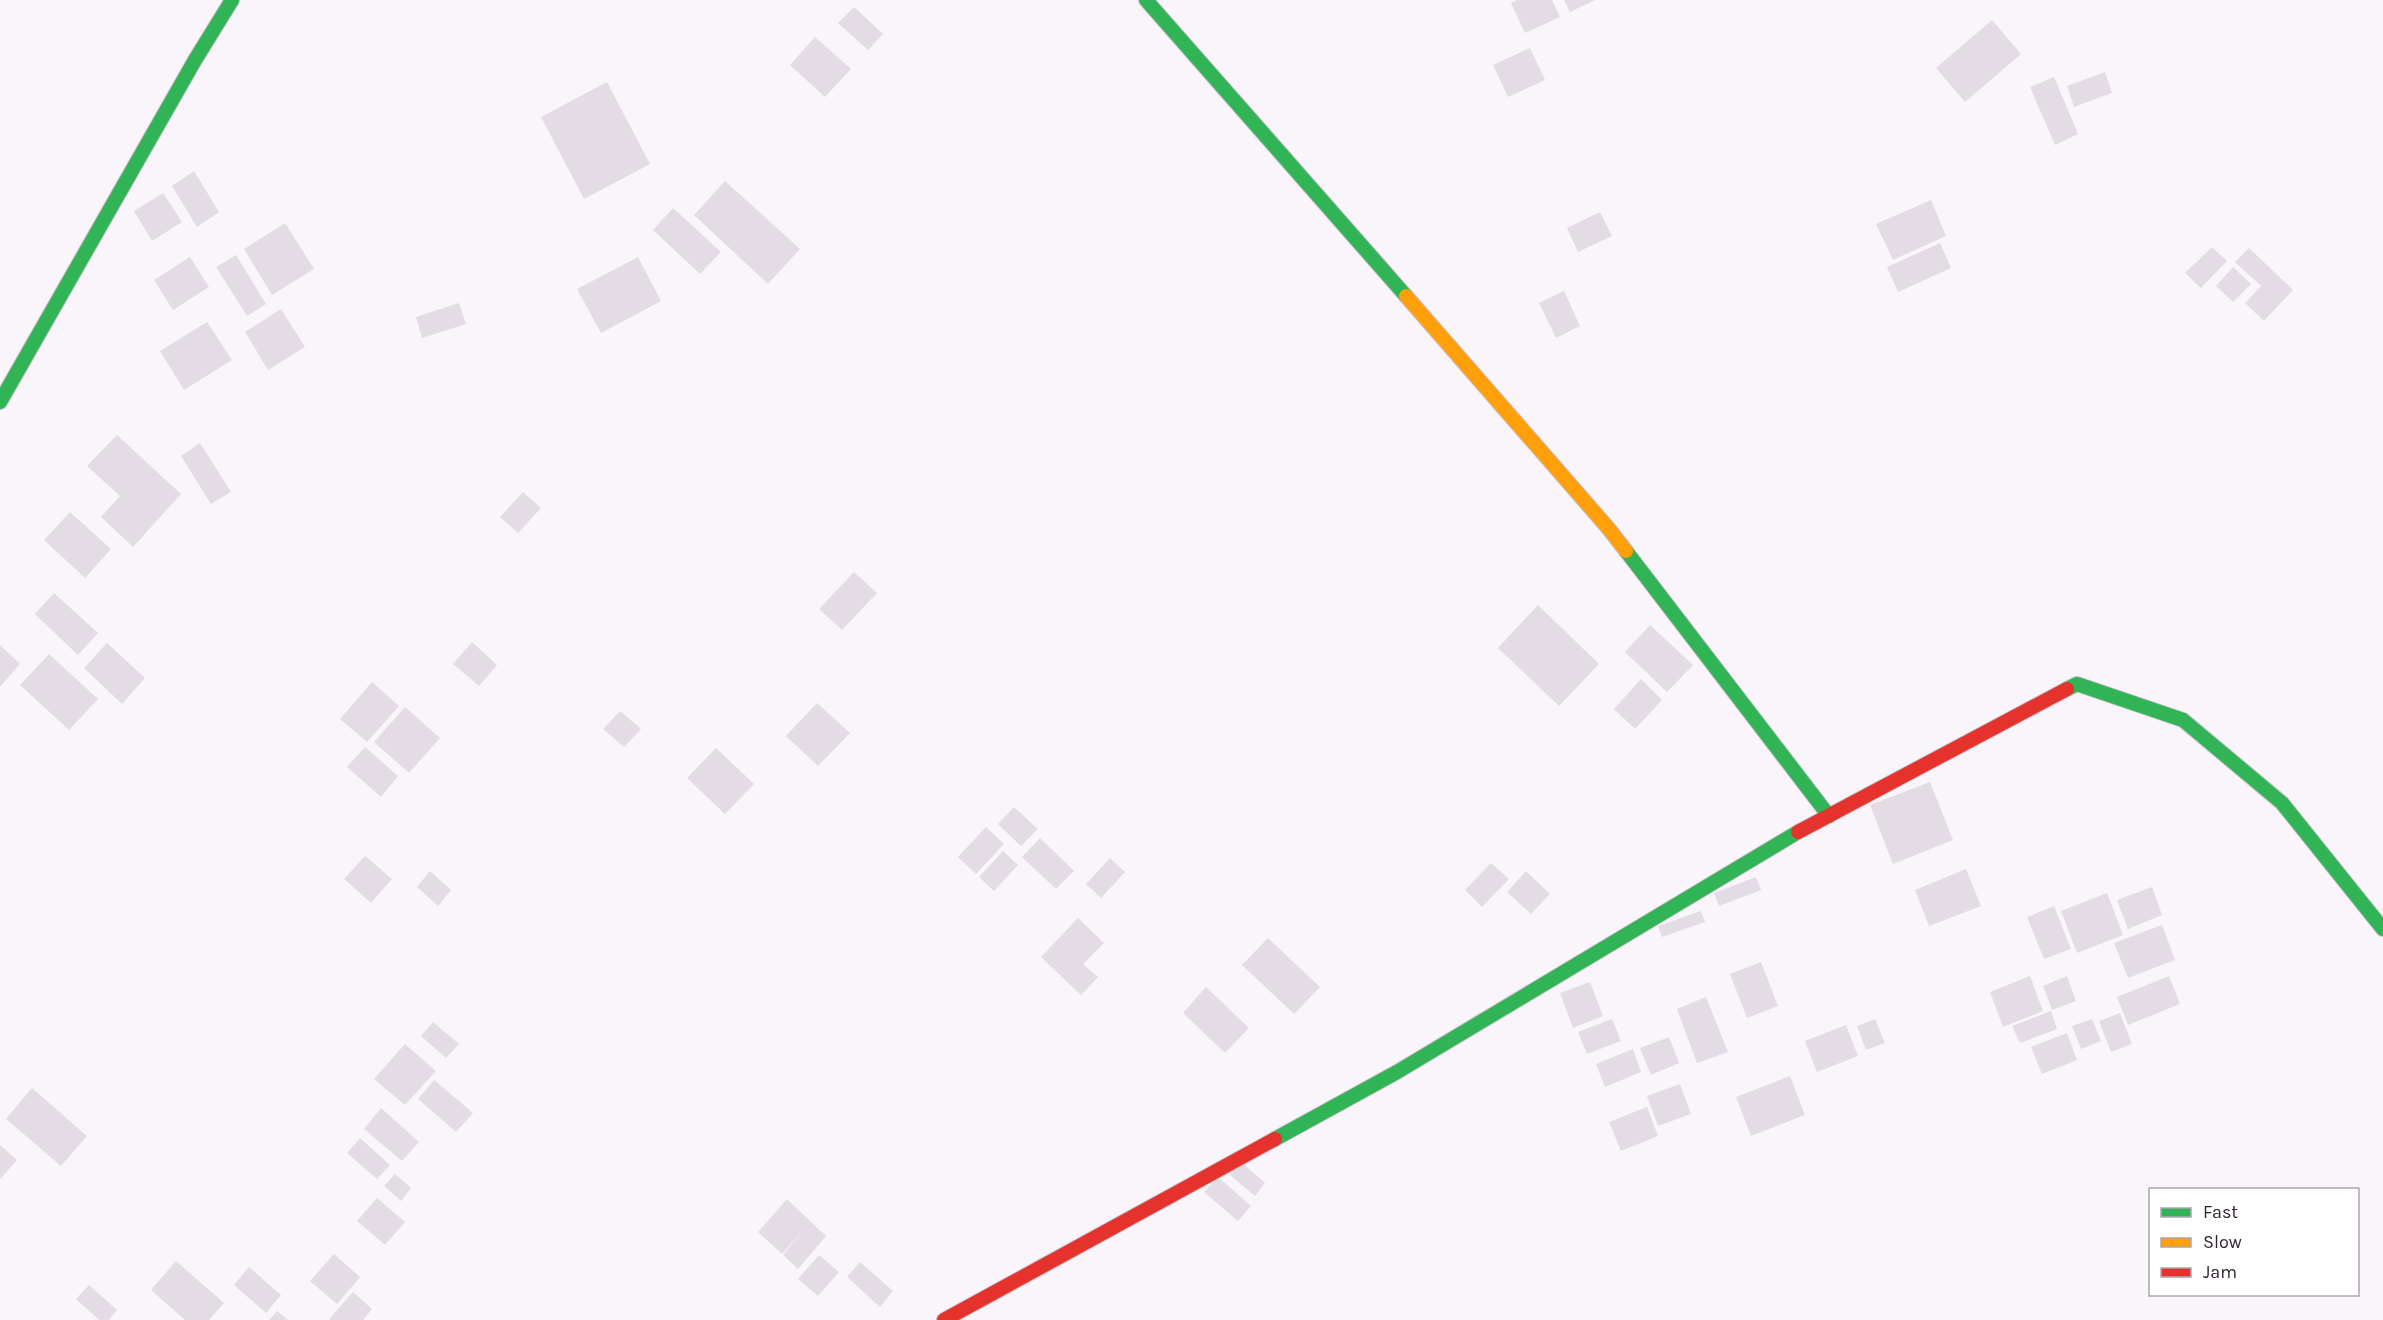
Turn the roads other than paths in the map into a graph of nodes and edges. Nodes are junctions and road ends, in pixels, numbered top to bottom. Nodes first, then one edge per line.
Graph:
1 (232, 0) edge
2 (1146, 0) edge
3 (0, 402) edge
4 (1829, 816) junction
5 (2383, 929) edge
6 (944, 1320) edge

1 - 3 street
2 - 4 street
4 - 5 street
4 - 6 street

